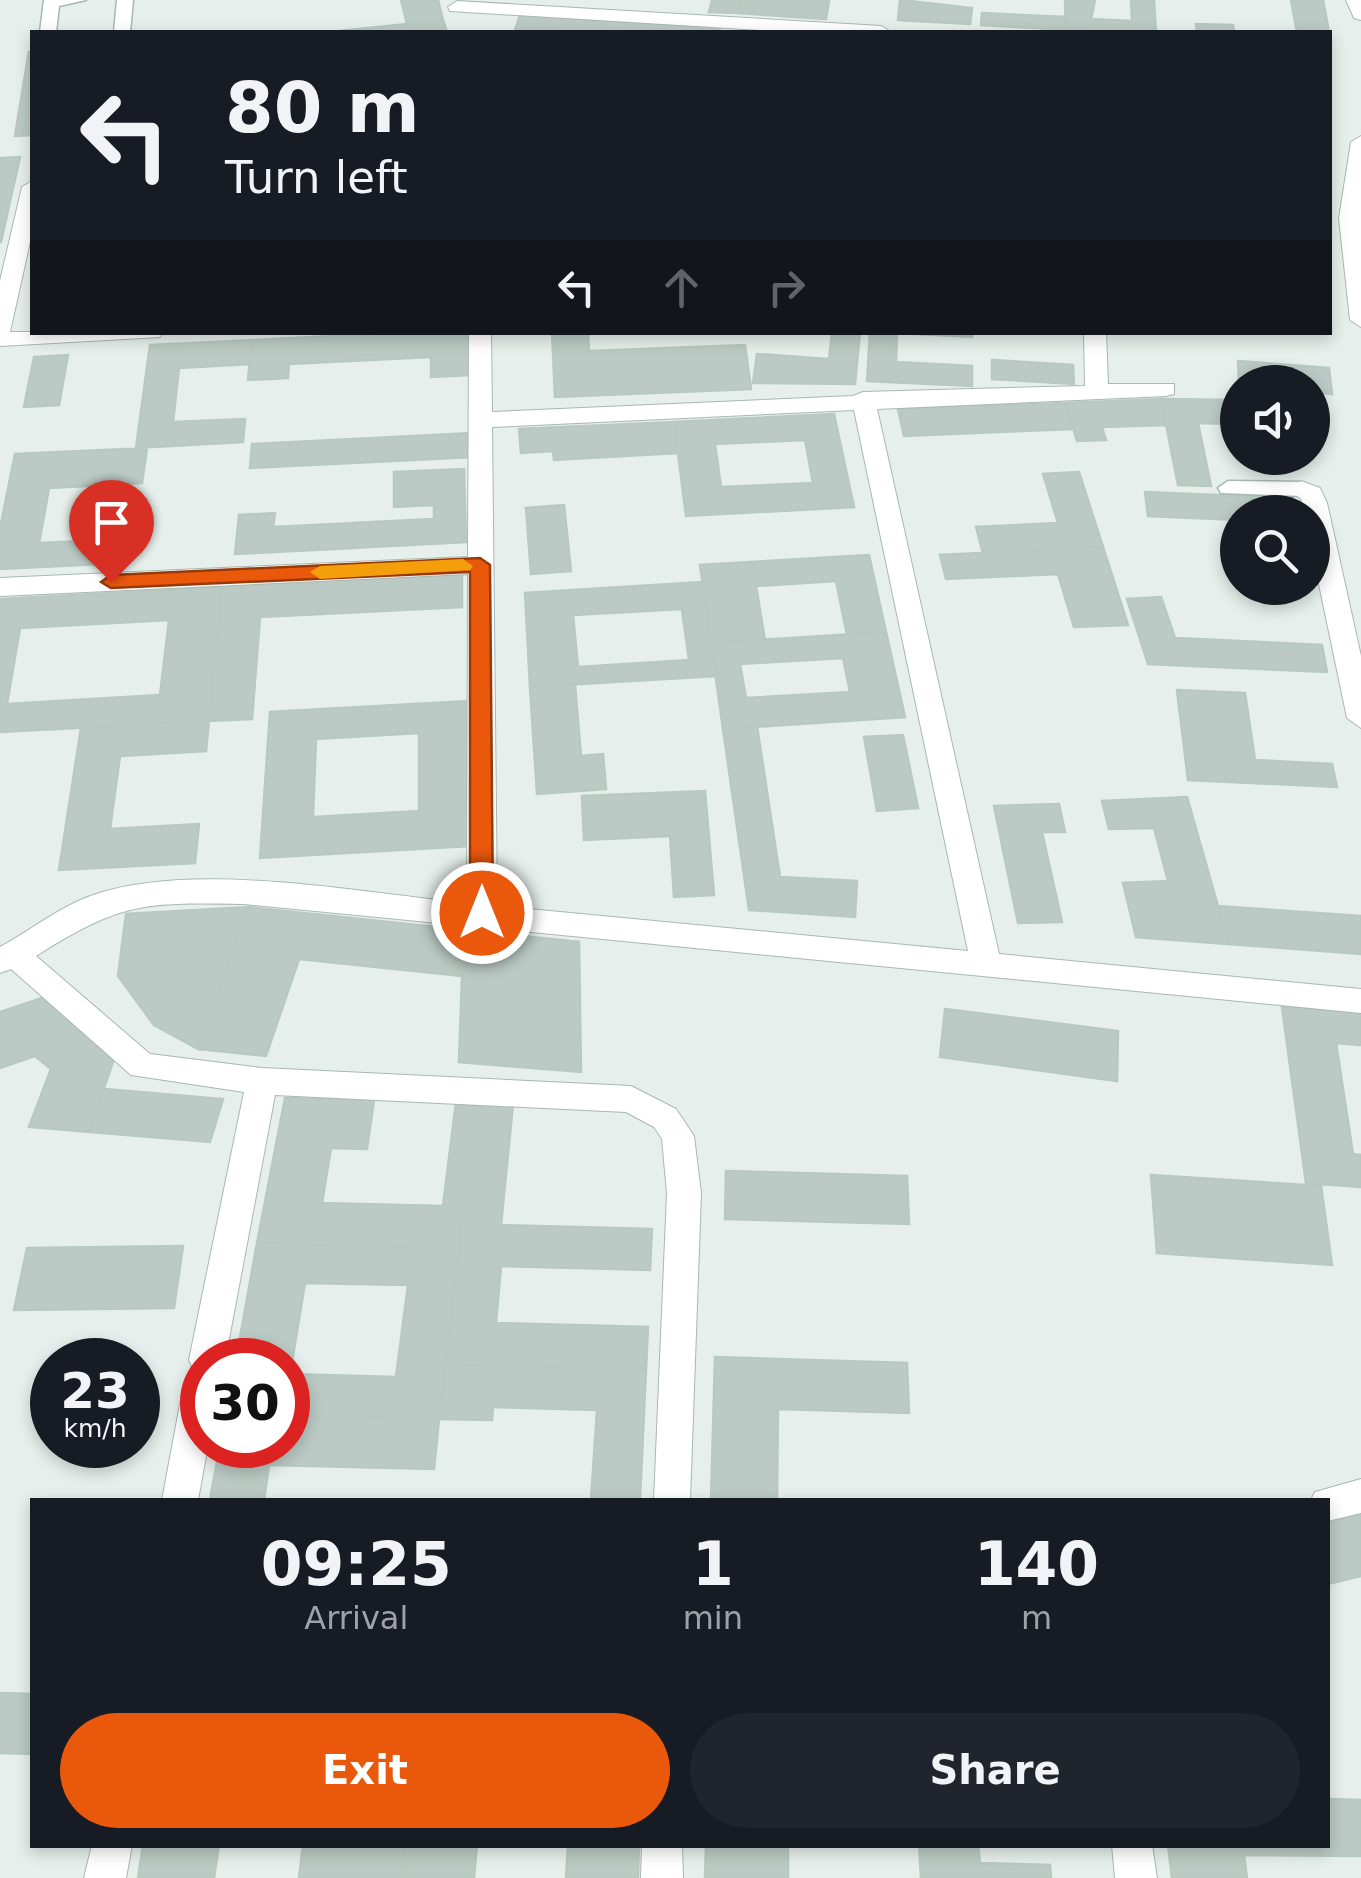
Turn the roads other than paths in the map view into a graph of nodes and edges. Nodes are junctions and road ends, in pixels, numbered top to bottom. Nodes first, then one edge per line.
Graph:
1 (78, 0) edge
2 (125, 0) edge
3 (52, 1) edge
4 (456, 3) edge
5 (48, 30) edge
6 (122, 30) edge
7 (460, 30) edge
8 (852, 30) edge
9 (1361, 142) edge
10 (30, 196) edge
11 (1361, 320) edge
12 (0, 330) edge
13 (87, 335) edge
14 (480, 335) edge
15 (1095, 335) edge
16 (0, 339) edge
17 (1166, 389) dead end
18 (1097, 391) junction
19 (863, 399) junction
20 (479, 420) junction
21 (1228, 488) dead end
22 (1302, 489) joint
23 (480, 565) junction
24 (0, 587) edge
25 (1361, 718) edge
26 (482, 913) junction
27 (8, 958) edge
28 (986, 965) junction
29 (1361, 1001) edge
30 (262, 1081) junction
31 (211, 1338) edge
32 (186, 1468) edge
33 (1361, 1496) edge
34 (180, 1498) edge
35 (672, 1498) edge
36 (1330, 1504) edge
37 (111, 1848) edge
38 (662, 1848) edge
39 (1132, 1848) edge
40 (105, 1878) edge
41 (662, 1878) edge
42 (1136, 1878) edge

1 - 3 lane
2 - 6 lane
3 - 5 lane
4 - 7 street
4 - 8 street
9 - 11 street
10 - 12 street
13 - 16 street
14 - 20 street
15 - 18 street
17 - 18 street
18 - 19 street
19 - 20 street
19 - 28 street
20 - 23 street
21 - 22 lane
22 - 25 street
23 - 24 street
23 - 26 street
26 - 27 street
26 - 28 street
27 - 30 street
28 - 29 street
30 - 31 street
30 - 35 street
32 - 34 street
33 - 36 street
37 - 40 street
38 - 41 street
39 - 42 street

